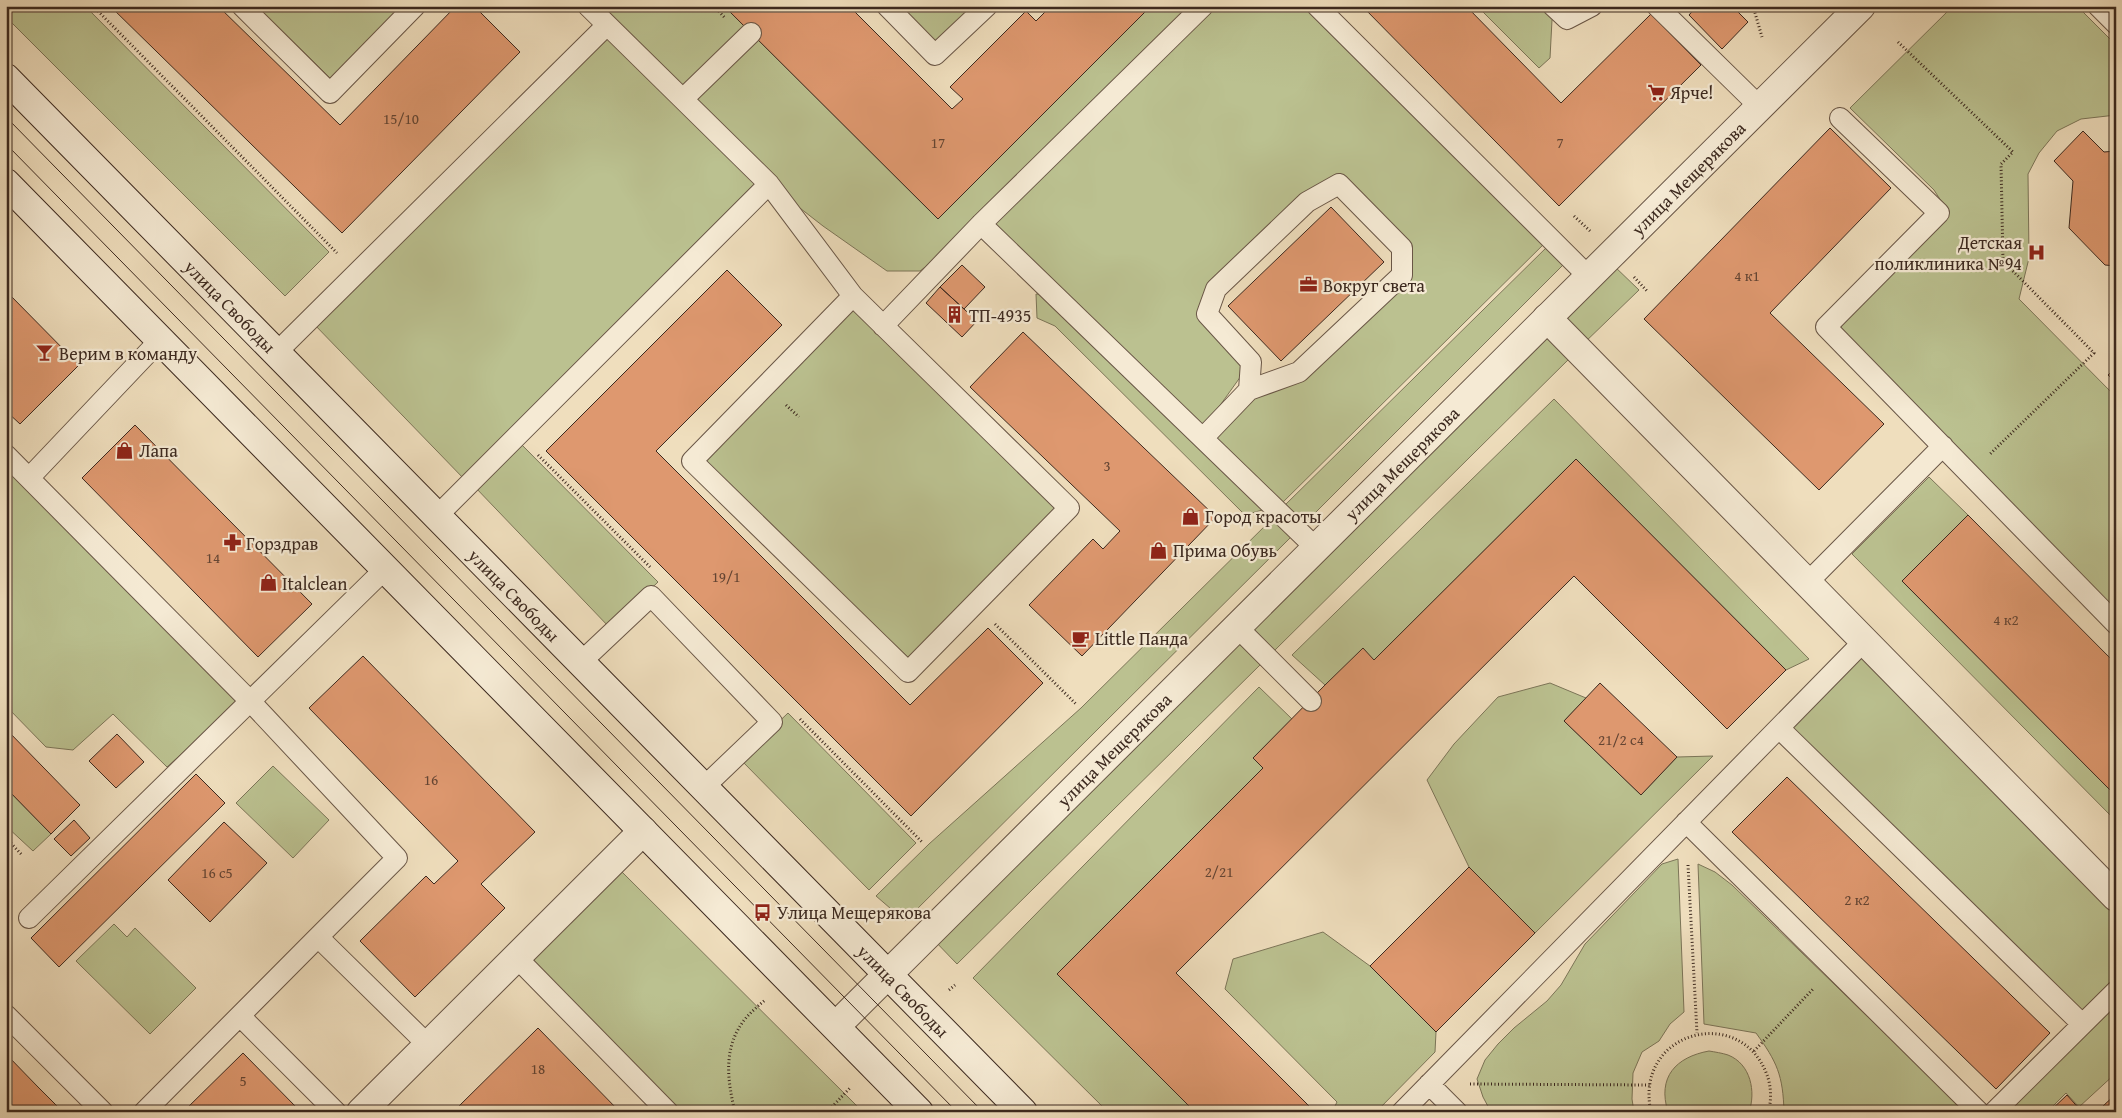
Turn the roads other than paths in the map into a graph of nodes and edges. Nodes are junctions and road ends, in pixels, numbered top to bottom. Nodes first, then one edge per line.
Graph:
1 (242, 6) edge
2 (414, 6) edge
3 (588, 6) edge
4 (887, 6) edge
5 (987, 6) edge
6 (1203, 6) edge
7 (1317, 6) edge
8 (1554, 6) edge
9 (1592, 6) edge
10 (1657, 6) edge
11 (1861, 6) edge
12 (2098, 6) edge
13 (2116, 24) edge
14 (607, 25) junction
15 (751, 33) dead end
16 (6, 78) edge
17 (683, 99) junction
18 (1760, 107) junction
19 (1840, 118) dead end
20 (6, 184) edge
21 (769, 184) junction
22 (981, 224) junction
23 (1589, 277) junction
24 (853, 296) junction
25 (1547, 318) junction
26 (883, 326) junction
27 (160, 340) junction
28 (276, 353) junction
29 (1249, 390) junction
30 (1203, 438) junction
31 (1942, 446) junction
32 (6, 455) edge
33 (30, 477) junction
34 (437, 516) junction
35 (1316, 548) junction
36 (386, 568) junction
37 (1807, 583) junction
38 (2116, 624) edge
39 (1237, 627) junction
40 (1864, 641) junction
41 (582, 662) junction
42 (250, 701) junction
43 (1310, 701) dead end
44 (1778, 728) junction
45 (704, 787) junction
46 (1686, 822) junction
47 (643, 831) junction
48 (2116, 897) edge
49 (29, 918) dead end
50 (318, 937) junction
51 (516, 957) junction
52 (888, 974) junction
53 (2116, 991) edge
54 (6, 1015) edge
55 (240, 1016) junction
56 (2082, 1024) junction
57 (836, 1026) junction
58 (428, 1045) junction
59 (1429, 1084) junction
60 (103, 1112) edge
61 (144, 1112) edge
62 (336, 1112) edge
63 (361, 1112) edge
64 (668, 1112) edge
65 (920, 1112) edge
66 (1023, 1112) edge
67 (1402, 1112) edge
68 (1457, 1112) edge
69 (1979, 1112) edge
70 (1994, 1112) edge

1 - 2 lane
3 - 14 lane
4 - 5 lane
6 - 22 lane
7 - 23 lane
8 - 9 lane
10 - 18 lane
11 - 18 main road, улица Мещерякова
12 - 13 lane
14 - 17 lane
14 - 28 lane
15 - 17 lane
16 - 28 main road, улица Свободы
17 - 21 lane
18 - 23 main road, улица Мещерякова
19 - 31 lane
20 - 27 main road
21 - 24 lane
21 - 34 lane
22 - 26 lane
22 - 30 lane
23 - 25 main road, улица Мещерякова
24 - 26 lane
24 - 26 lane
25 - 35 main road, улица Мещерякова
25 - 37 main road
27 - 33 lane
27 - 36 main road
28 - 34 main road, улица Свободы
29 - 29 lane
29 - 30 lane
30 - 35 lane
31 - 37 lane
31 - 38 lane
32 - 33 lane
33 - 42 lane
34 - 41 main road, улица Свободы
35 - 39 main road, улица Мещерякова
36 - 42 lane
36 - 47 main road
37 - 40 main road
39 - 43 lane
39 - 52 main road, улица Мещерякова
40 - 44 lane
40 - 48 main road
41 - 45 main road, улица Свободы
41 - 45 lane
42 - 49 lane
42 - 50 lane
44 - 46 lane
44 - 56 lane
45 - 52 main road, улица Свободы
46 - 59 lane
46 - 69 lane
47 - 51 main road
47 - 57 main road
50 - 55 lane
50 - 58 lane
51 - 58 main road
51 - 64 lane
52 - 57 main road, улица Мещерякова
52 - 66 main road, улица Свободы
53 - 56 lane
54 - 60 lane
55 - 61 lane
55 - 62 lane
56 - 70 lane
57 - 65 main road
58 - 63 main road
59 - 67 lane
59 - 68 lane

